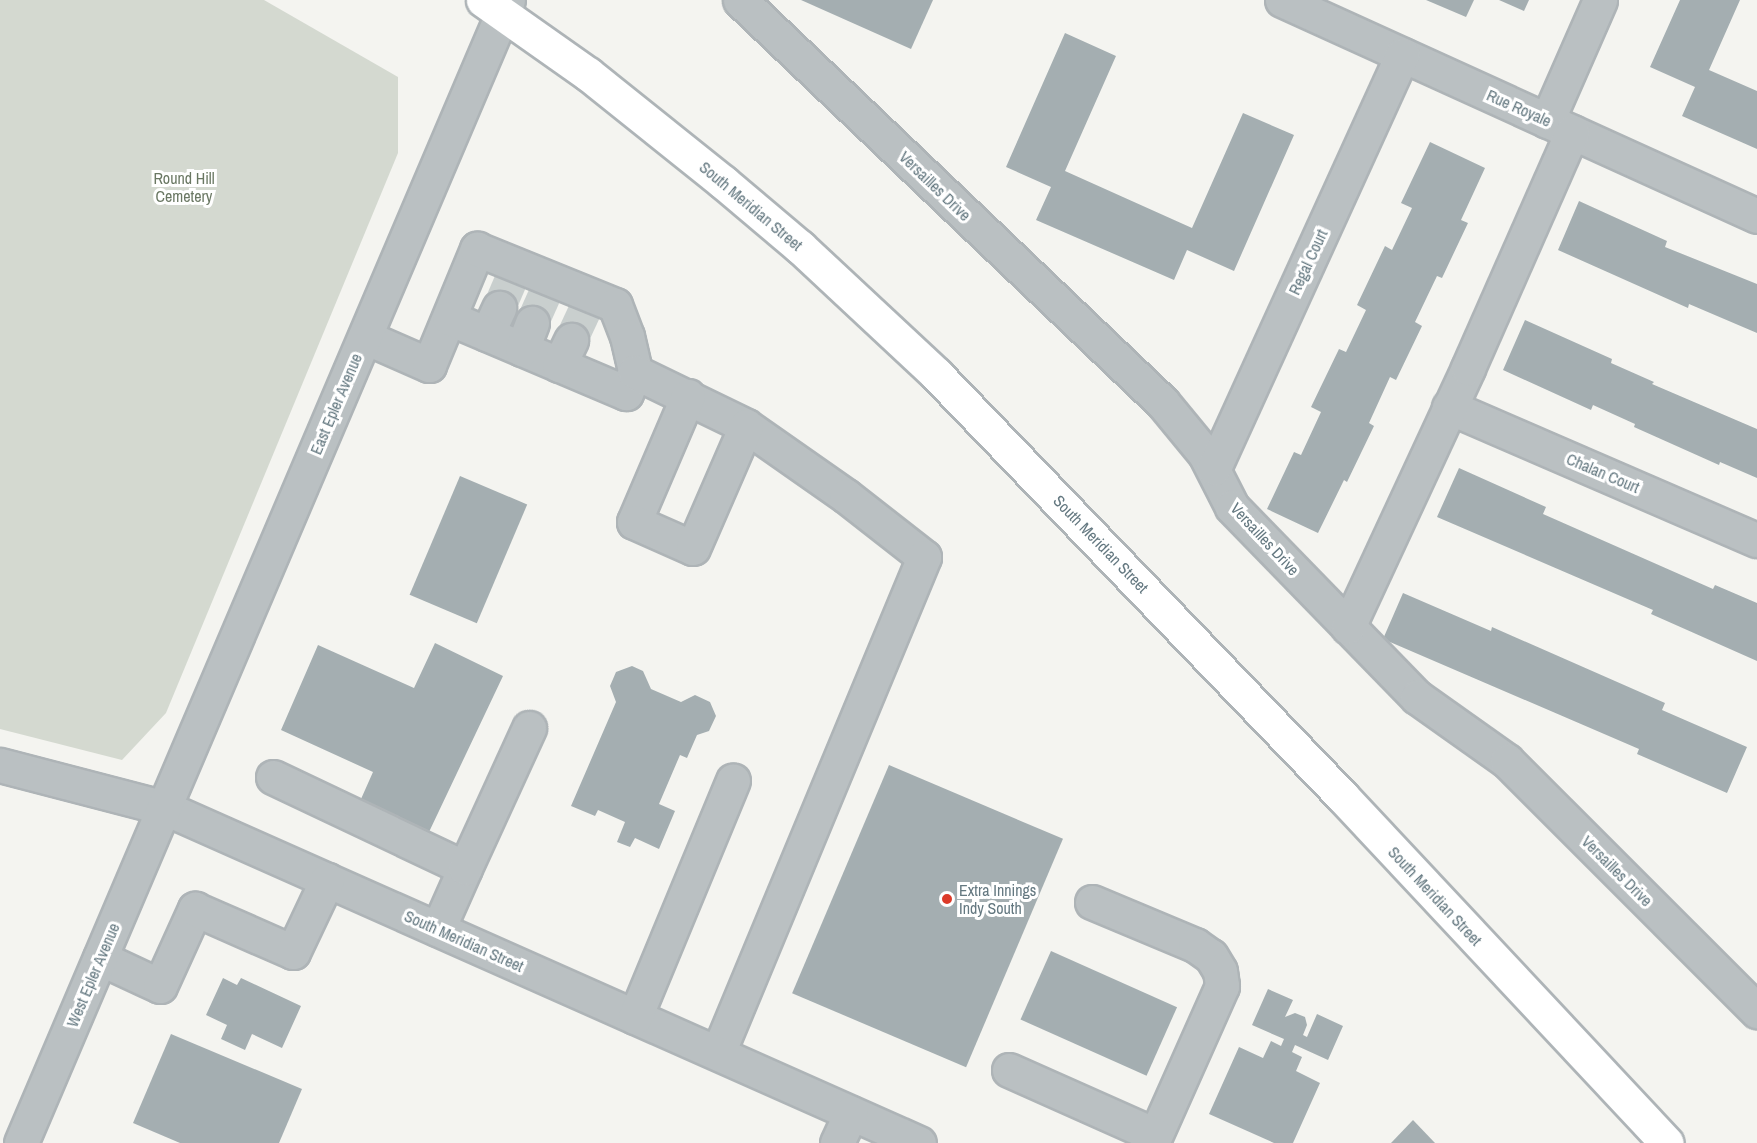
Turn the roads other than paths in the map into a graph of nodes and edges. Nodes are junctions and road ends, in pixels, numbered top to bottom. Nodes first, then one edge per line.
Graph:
1 (741, 0) edge
2 (1282, 0) edge
3 (1600, 0) edge
4 (498, 4) edge
5 (1402, 55) junction
6 (1559, 126) junction
7 (1757, 216) edge
8 (448, 318) junction
9 (365, 337) junction
10 (635, 372) junction
11 (688, 396) junction
12 (1449, 407) junction
13 (746, 426) junction
14 (1214, 468) junction
15 (1757, 540) edge
16 (1348, 627) junction
17 (529, 728) dead end
18 (0, 765) edge
19 (273, 777) dead end
20 (733, 780) dead end
21 (165, 808) junction
22 (465, 868) junction
23 (327, 880) junction
24 (1092, 902) dead end
25 (438, 929) junction
26 (100, 958) junction
27 (1757, 1011) edge
28 (635, 1017) junction
29 (718, 1053) junction
30 (1009, 1070) dead end
31 (851, 1113) junction
32 (1153, 1139) edge
33 (21, 1143) edge
34 (837, 1143) edge
35 (919, 1143) edge
36 (1667, 1143) edge

1 - 14 street, Versailles Drive
2 - 5 street, Rue Royale
3 - 6 street
4 - 9 street, East Epler Avenue
4 - 36 main road, South Meridian Street
5 - 6 street, Rue Royale
5 - 14 street, Regal Court
6 - 7 street, Rue Royale
6 - 12 street
8 - 9 street
8 - 10 street
8 - 10 street
9 - 21 street, East Epler Avenue
10 - 11 street
11 - 13 street
11 - 13 street
12 - 15 street, Chalan Court
12 - 16 street
13 - 29 street
14 - 16 street, Versailles Drive
16 - 27 street, Versailles Drive
17 - 22 street
18 - 21 street, South Meridian Street
19 - 22 street
20 - 28 street
21 - 23 street, South Meridian Street
21 - 26 street, West Epler Avenue
22 - 25 street
23 - 25 street, South Meridian Street
23 - 26 street
24 - 32 street
25 - 28 street, South Meridian Street
26 - 33 street, West Epler Avenue
28 - 29 street, South Meridian Street
29 - 31 street, South Meridian Street
30 - 32 street
31 - 34 street
31 - 35 street, South Meridian Street

